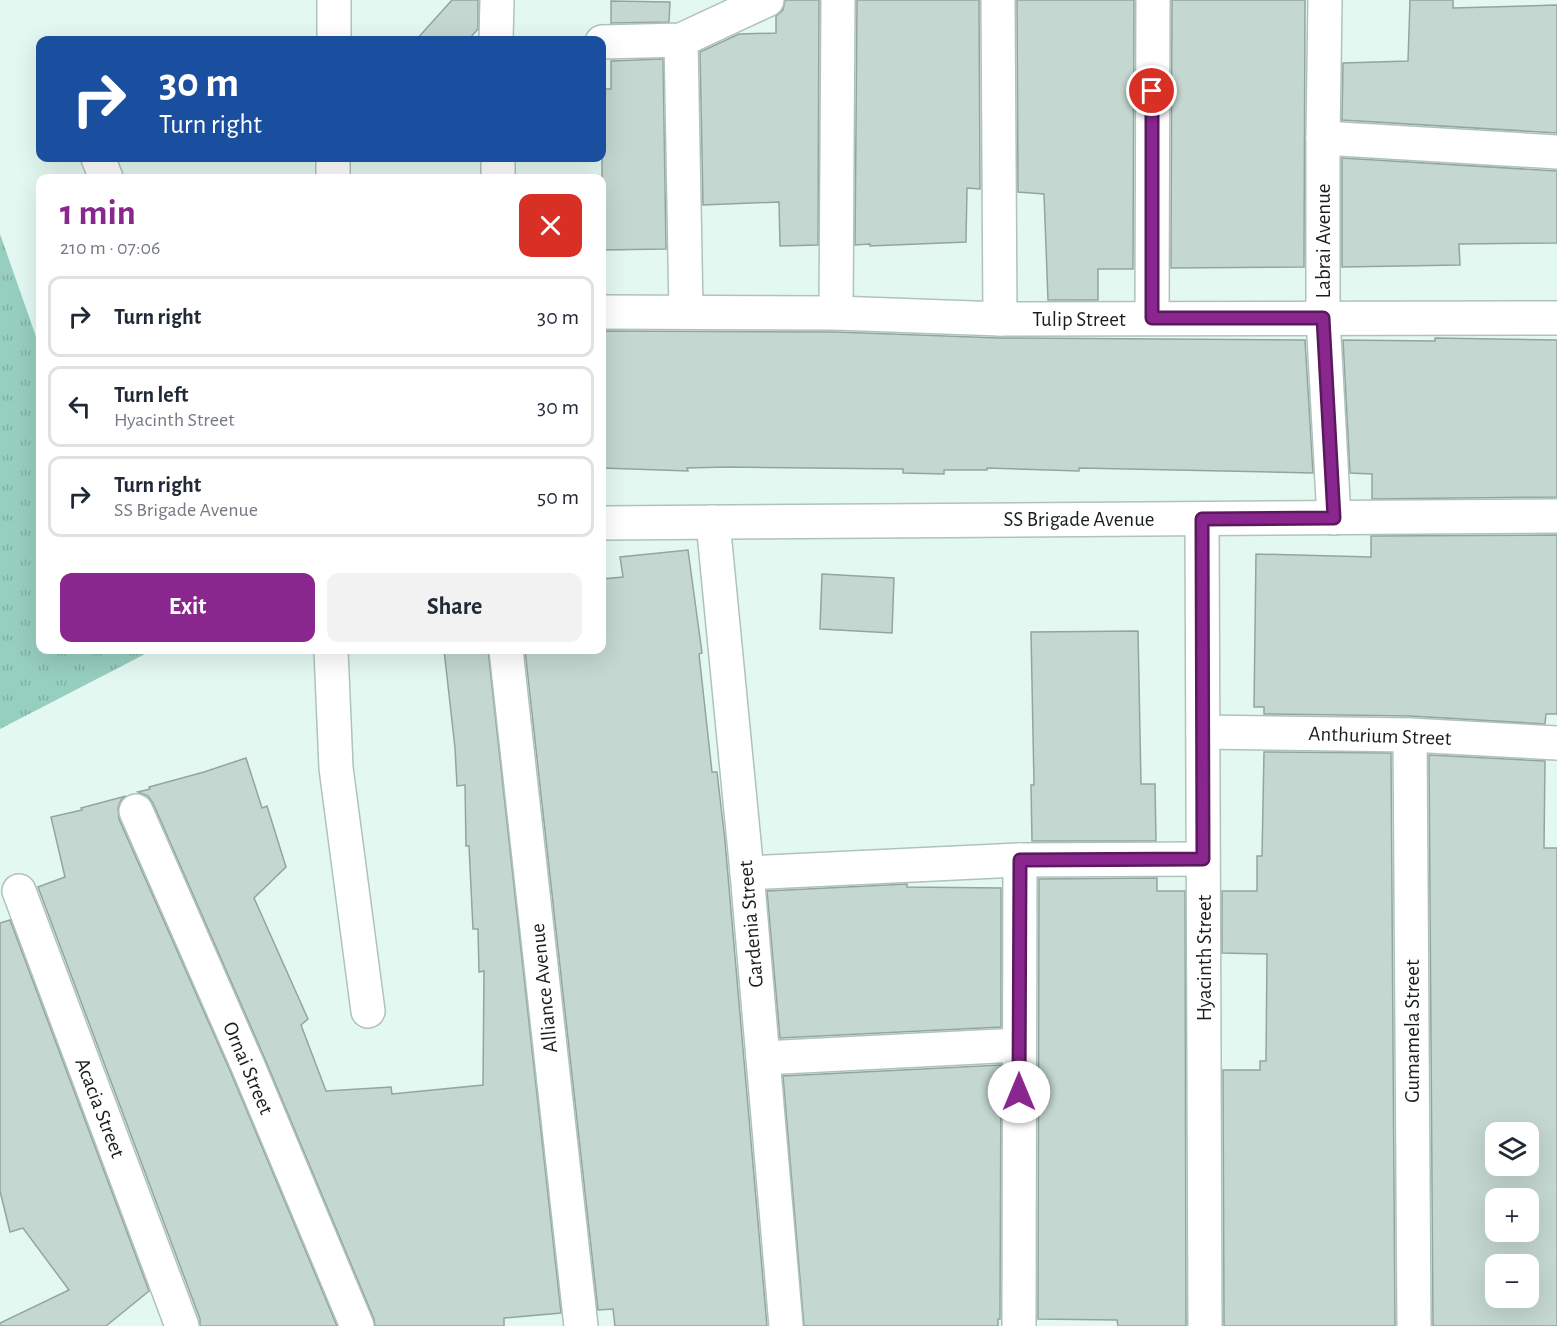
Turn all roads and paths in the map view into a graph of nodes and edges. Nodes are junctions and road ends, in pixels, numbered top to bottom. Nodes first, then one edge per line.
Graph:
1 (334, 0) edge
2 (496, 0) edge
3 (767, 0) edge
4 (838, 0) edge
5 (998, 0) edge
6 (1153, 0) edge
7 (1325, 0) edge
8 (334, 36) edge
9 (496, 36) edge
10 (681, 40) junction
11 (606, 42) edge
12 (1323, 138) junction
13 (1557, 152) edge
14 (606, 312) edge
15 (686, 312) junction
16 (836, 313) junction
17 (1152, 318) junction
18 (1323, 318) junction
19 (1557, 318) edge
20 (1000, 319) junction
21 (1557, 516) edge
22 (1334, 518) junction
23 (1202, 519) junction
24 (713, 522) junction
25 (606, 523) edge
26 (331, 654) edge
27 (506, 654) edge
28 (1203, 732) junction
29 (1410, 735) junction
30 (1557, 743) edge
31 (136, 811) dead end
32 (1203, 859) junction
33 (1020, 860) junction
34 (747, 873) junction
35 (19, 891) dead end
36 (369, 1011) dead end
37 (1019, 1045) junction
38 (763, 1058) junction
39 (182, 1326) edge
40 (357, 1326) edge
41 (581, 1326) edge
42 (786, 1326) edge
43 (1019, 1326) edge
44 (1205, 1326) edge
45 (1414, 1326) edge

1 - 8 street
2 - 9 street
3 - 10 street
4 - 16 street
5 - 20 street
6 - 17 street
7 - 12 street, Labrai Avenue
10 - 11 street
10 - 15 street
12 - 13 street
12 - 18 street, Labrai Avenue
14 - 15 street, Tulip Street
15 - 16 street, Tulip Street
16 - 20 street, Tulip Street
17 - 18 street, Tulip Street
17 - 20 street, Tulip Street
18 - 19 street, Tulip Street
18 - 22 street, Labrai Avenue
21 - 22 street, SS Brigade Avenue
22 - 23 street, SS Brigade Avenue
23 - 24 street, SS Brigade Avenue
23 - 28 street, Hyacinth Street
24 - 25 street, SS Brigade Avenue
24 - 34 street, Gardenia Street
26 - 36 street
27 - 41 street, Alliance Avenue
28 - 29 street, Anthurium Street
28 - 32 street, Hyacinth Street
29 - 30 street, Anthurium Street
29 - 45 street, Gumamela Street
31 - 40 street, Ornai Street
32 - 33 street
32 - 44 street, Hyacinth Street
33 - 34 street
33 - 37 street
34 - 38 street, Gardenia Street
35 - 39 street, Acacia Street
37 - 38 street
37 - 43 street
38 - 42 street, Gardenia Street

